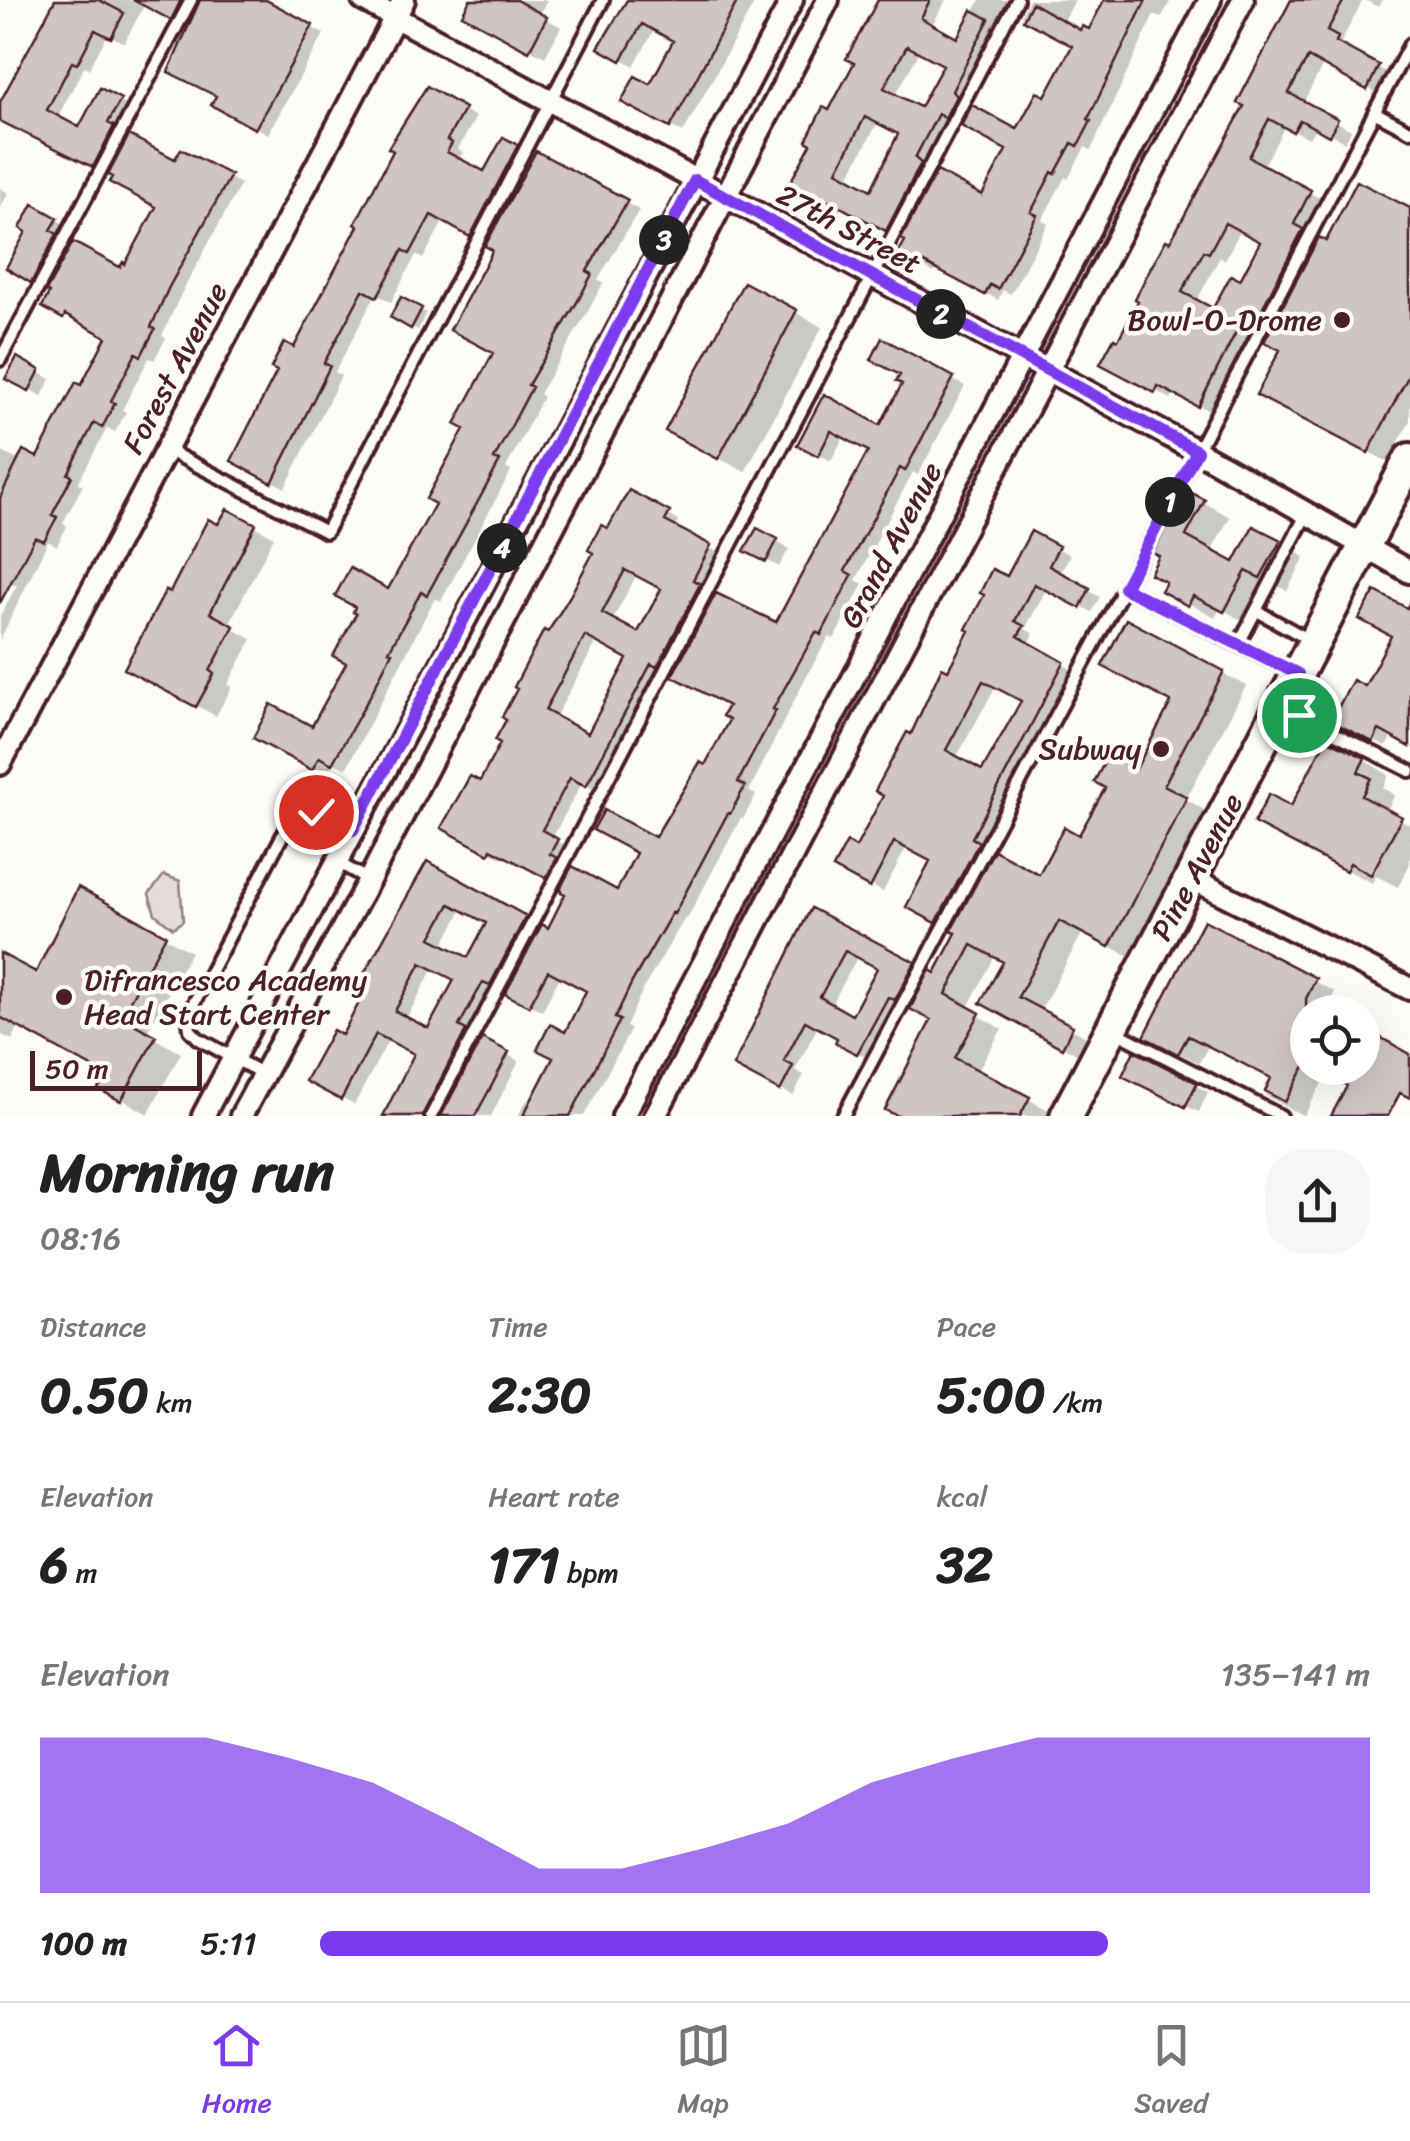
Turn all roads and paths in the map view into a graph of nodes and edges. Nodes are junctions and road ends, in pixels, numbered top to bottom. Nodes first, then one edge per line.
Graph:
1 (191, 0) edge
2 (363, 0) edge
3 (602, 0) edge
4 (792, 0) edge
5 (828, 0) edge
6 (1017, 0) edge
7 (1210, 0) edge
8 (1243, 0) edge
9 (399, 9) edge
10 (1410, 44) edge
11 (1181, 56) junction
12 (1206, 69) junction
13 (550, 102) junction
14 (1374, 112) junction
15 (1410, 131) edge
16 (695, 180) junction
17 (726, 197) junction
18 (870, 275) junction
19 (1024, 358) junction
20 (0, 360) edge
21 (1047, 371) junction
22 (166, 449) junction
23 (1197, 451) junction
24 (1410, 459) edge
25 (1306, 515) junction
26 (1362, 547) junction
27 (502, 548) junction
28 (533, 564) junction
29 (1410, 572) edge
30 (1124, 588) junction
31 (1256, 611) junction
32 (1314, 642) junction
33 (1238, 645) junction
34 (1298, 674) junction
35 (1281, 706) junction
36 (834, 715) junction
37 (859, 728) junction
38 (0, 764) edge
39 (1410, 772) edge
40 (353, 830) junction
41 (336, 862) junction
42 (1191, 878) junction
43 (368, 880) junction
44 (1410, 989) edge
45 (1112, 1030) junction
46 (662, 1041) junction
47 (687, 1054) junction
48 (233, 1058) junction
49 (263, 1074) junction
50 (203, 1116) edge
51 (240, 1116) edge
52 (431, 1116) edge
53 (622, 1116) edge
54 (655, 1116) edge
55 (843, 1116) edge
56 (1066, 1116) edge
57 (1281, 1116) edge

1 - 20 lane
2 - 9 street, 27th Street
3 - 13 lane
4 - 16 street
5 - 17 street
6 - 18 lane
7 - 11 street, Grand Avenue
8 - 12 street
9 - 13 street, 27th Street
9 - 22 street, Forest Avenue
10 - 14 lane
11 - 12 lane
11 - 19 street, Grand Avenue
12 - 21 street
13 - 16 street, 27th Street
13 - 22 lane
14 - 15 lane
14 - 23 lane
16 - 17 street, 27th Street
16 - 27 street
17 - 18 street, 27th Street
17 - 28 street
18 - 19 street, 27th Street
18 - 52 lane
19 - 21 street, 27th Street
19 - 36 street, Grand Avenue
21 - 23 street, 27th Street
21 - 37 street
22 - 38 street, Forest Avenue
23 - 25 street, 27th Street
23 - 30 lane
24 - 26 main road, Pine Avenue
25 - 26 street, 27th Street
25 - 31 lane
26 - 29 street, 27th Street
26 - 32 main road, Pine Avenue
27 - 28 lane
27 - 40 street
28 - 43 street
30 - 33 lane
30 - 55 lane
31 - 32 lane
31 - 33 lane
32 - 34 main road, Pine Avenue
33 - 34 lane
34 - 35 main road, Pine Avenue
35 - 39 lane
35 - 42 main road, Pine Avenue
36 - 37 lane
36 - 46 street, Grand Avenue
37 - 47 street
40 - 41 street
40 - 48 lane
41 - 43 lane
41 - 48 street
42 - 44 street
42 - 45 main road, Pine Avenue
43 - 49 street
45 - 56 main road, Pine Avenue
45 - 57 lane
46 - 47 lane
46 - 53 street, Grand Avenue
47 - 54 street
48 - 49 lane
48 - 50 street
49 - 51 street

